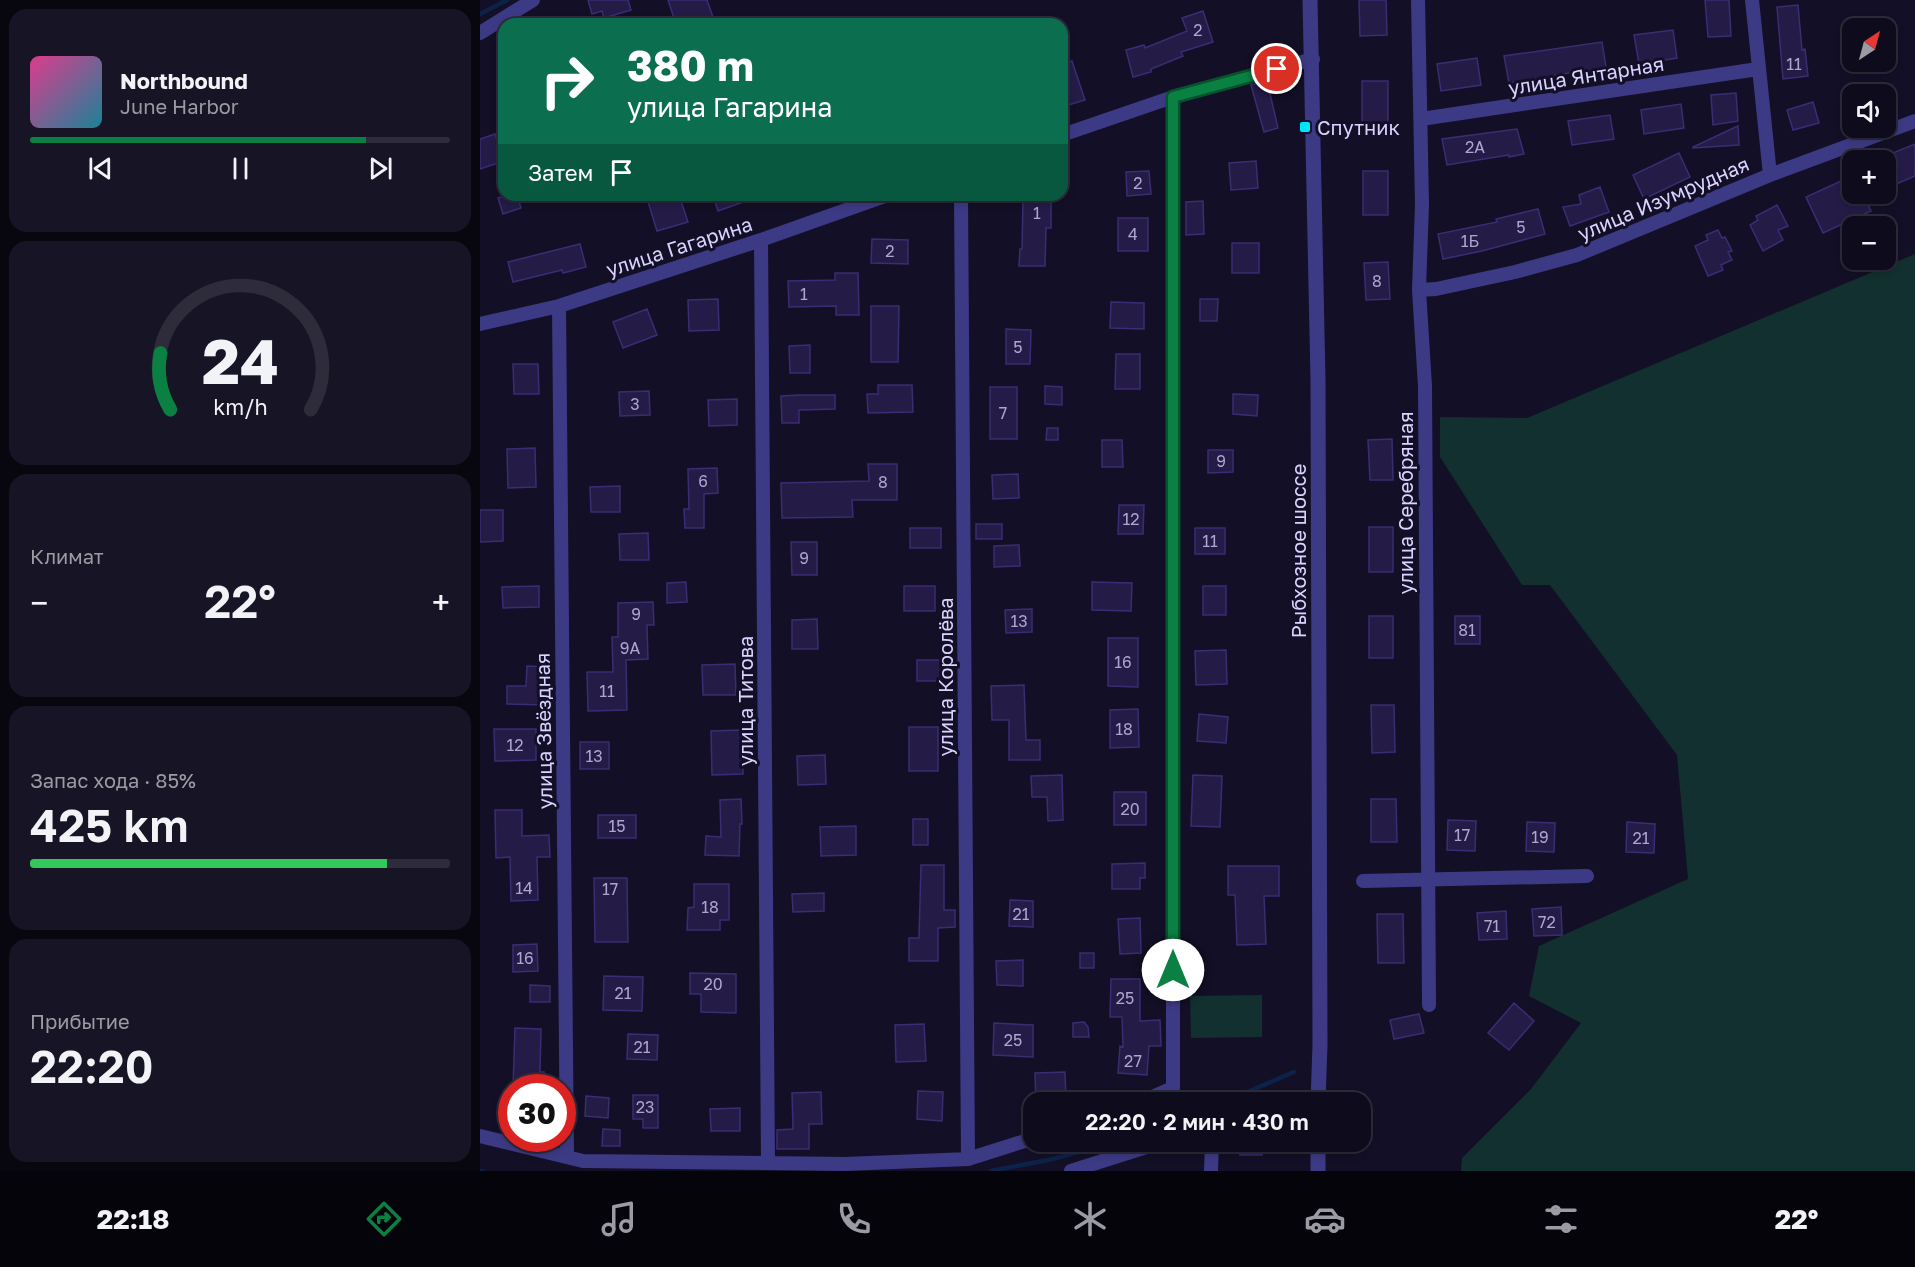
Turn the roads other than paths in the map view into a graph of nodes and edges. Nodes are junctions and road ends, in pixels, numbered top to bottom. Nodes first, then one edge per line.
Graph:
1 (532, 0) edge
2 (1310, 0) edge
3 (1418, 0) edge
4 (1752, 0) edge
5 (504, 18) edge
6 (498, 22) edge
7 (480, 33) edge
8 (1313, 59) junction
9 (1758, 69) junction
10 (1173, 97) junction
11 (1421, 119) junction
12 (1915, 121) edge
13 (1068, 133) edge
14 (1770, 175) junction
15 (871, 201) edge
16 (961, 201) edge
17 (761, 240) junction
18 (1419, 290) junction
19 (559, 306) junction
20 (480, 324) edge
21 (1587, 876) dead end
22 (1429, 880) junction
23 (1363, 881) dead end
24 (1429, 1005) dead end
25 (1164, 1092) edge
26 (1318, 1092) edge
27 (480, 1136) edge
28 (1023, 1142) edge
29 (1131, 1152) edge
30 (1212, 1152) edge
31 (1318, 1152) edge
32 (567, 1156) junction
33 (968, 1159) junction
34 (768, 1162) junction
35 (1071, 1171) edge
36 (1211, 1171) edge
37 (1318, 1171) edge

1 - 5 street
2 - 8 street, Рыбхозное шоссе
3 - 11 street, улица Серебряная
4 - 9 street
6 - 7 street
8 - 10 street
8 - 26 street, Рыбхозное шоссе
9 - 11 street, улица Янтарная
9 - 14 street
10 - 13 street
10 - 25 street
11 - 18 street, улица Серебряная
12 - 14 street, улица Изумрудная
14 - 18 street, улица Изумрудная
15 - 17 street, улица Гагарина
16 - 33 street, улица Королёва
17 - 19 street, улица Гагарина
17 - 34 street, улица Титова
18 - 22 street, улица Серебряная
19 - 20 street, улица Гагарина
19 - 32 street, улица Звёздная
21 - 22 street
22 - 23 street
22 - 24 street, улица Серебряная
27 - 32 street
28 - 33 street
29 - 35 street
30 - 36 street
31 - 37 street
32 - 34 street
33 - 34 street

